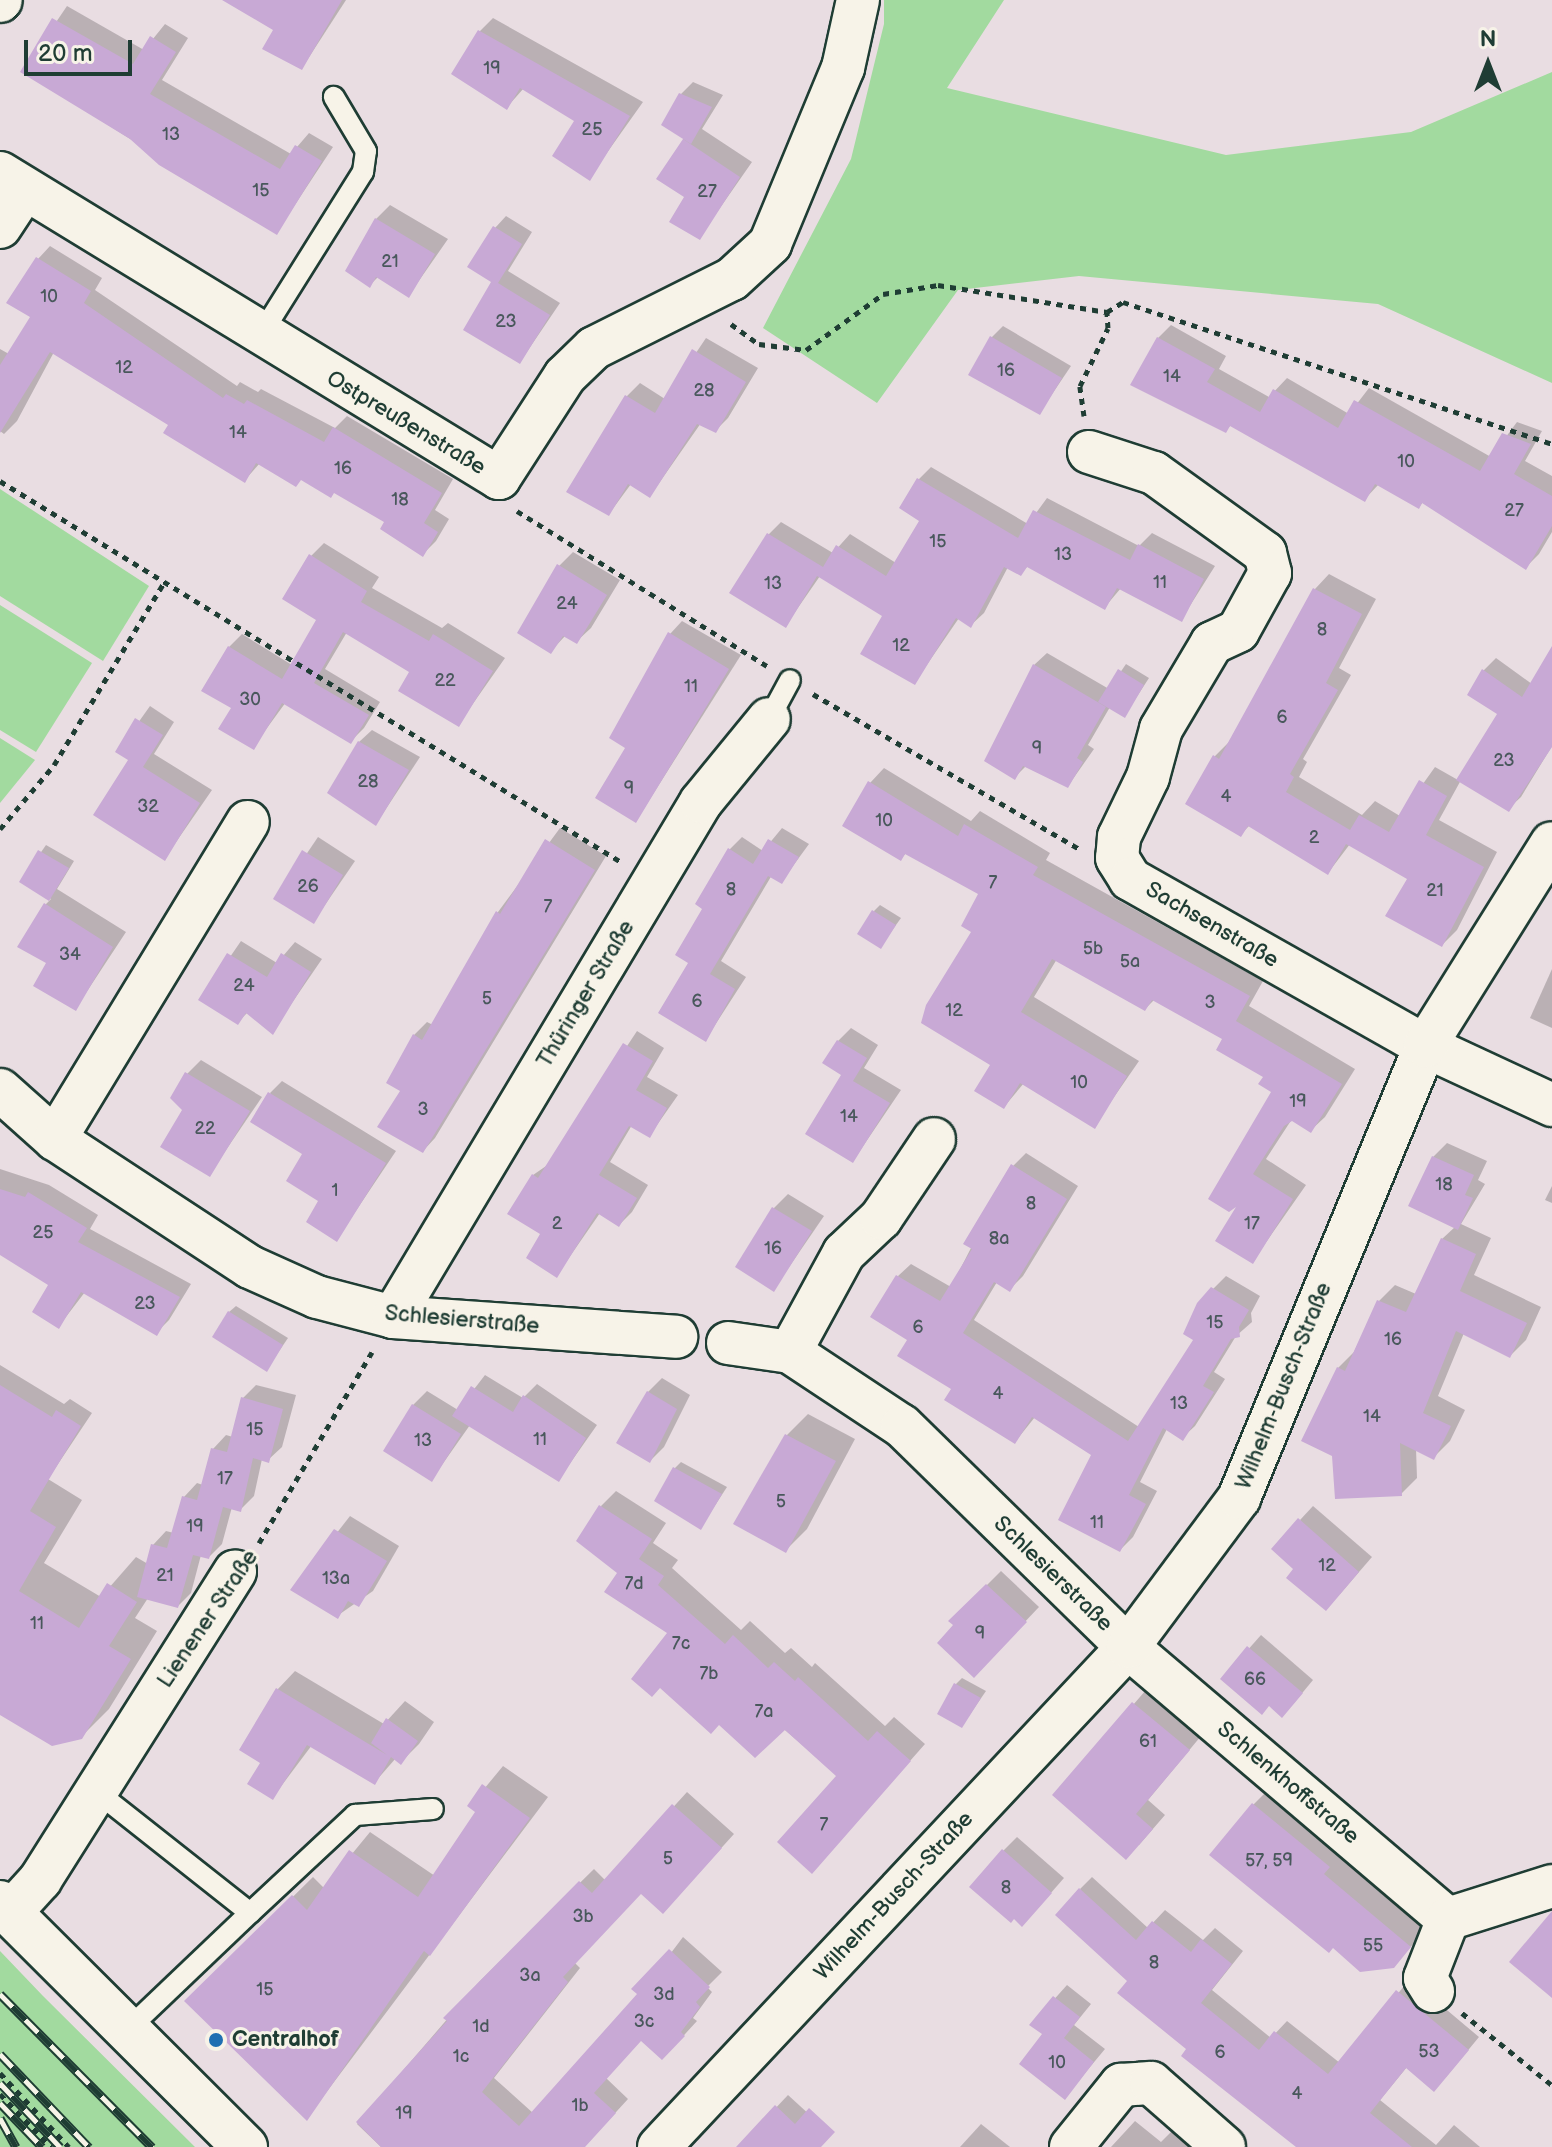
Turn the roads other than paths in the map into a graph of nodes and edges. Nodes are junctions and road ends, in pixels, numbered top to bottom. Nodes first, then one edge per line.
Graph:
1 (858, 0) edge
2 (334, 97) dead end
3 (12, 181) edge
4 (0, 227) edge
5 (260, 336) junction
6 (1089, 452) road end
7 (790, 680) road end
8 (769, 719) joint
9 (248, 822) dead end
10 (1552, 843) edge
11 (1425, 1046) junction
12 (0, 1090) edge
13 (1552, 1105) edge
14 (55, 1139) junction
15 (934, 1139) dead end
16 (393, 1317) junction
17 (676, 1337) dead end
18 (728, 1343) dead end
19 (790, 1352) junction
20 (235, 1571) road end
21 (1128, 1647) junction
22 (97, 1792) junction
23 (433, 1809) dead end
24 (1552, 1886) edge
25 (5, 1908) edge
26 (250, 1913) junction
27 (1448, 1919) junction
28 (1433, 1991) road end
29 (127, 2030) junction
30 (245, 2147) edge
31 (659, 2147) edge
32 (1071, 2147) edge
33 (1224, 2147) edge

1 - 5 street, Ostpreußenstraße
2 - 5 lane
3 - 4 street, Ostpreußenstraße
3 - 5 street, Ostpreußenstraße
6 - 11 street, Sachsenstraße
7 - 8 lane, Thüringer Straße
8 - 16 street, Thüringer Straße
9 - 14 street
10 - 11 street, Wilhelm-Busch-Straße
11 - 13 street, Sachsenstraße
11 - 21 street, Wilhelm-Busch-Straße
12 - 14 street, Schlesierstraße
14 - 16 street, Schlesierstraße
15 - 19 street
16 - 17 street, Schlesierstraße
18 - 19 street, Schlesierstraße
19 - 21 street, Schlesierstraße
20 - 22 street, Lienener Straße
21 - 27 street, Schlenkhoffstraße
21 - 31 street, Wilhelm-Busch-Straße
22 - 25 street, Lienener Straße
22 - 26 lane
23 - 26 lane
24 - 27 street
25 - 29 street, Lienener Straße
26 - 29 lane
27 - 28 street
29 - 30 street, Lienener Straße
32 - 33 street

